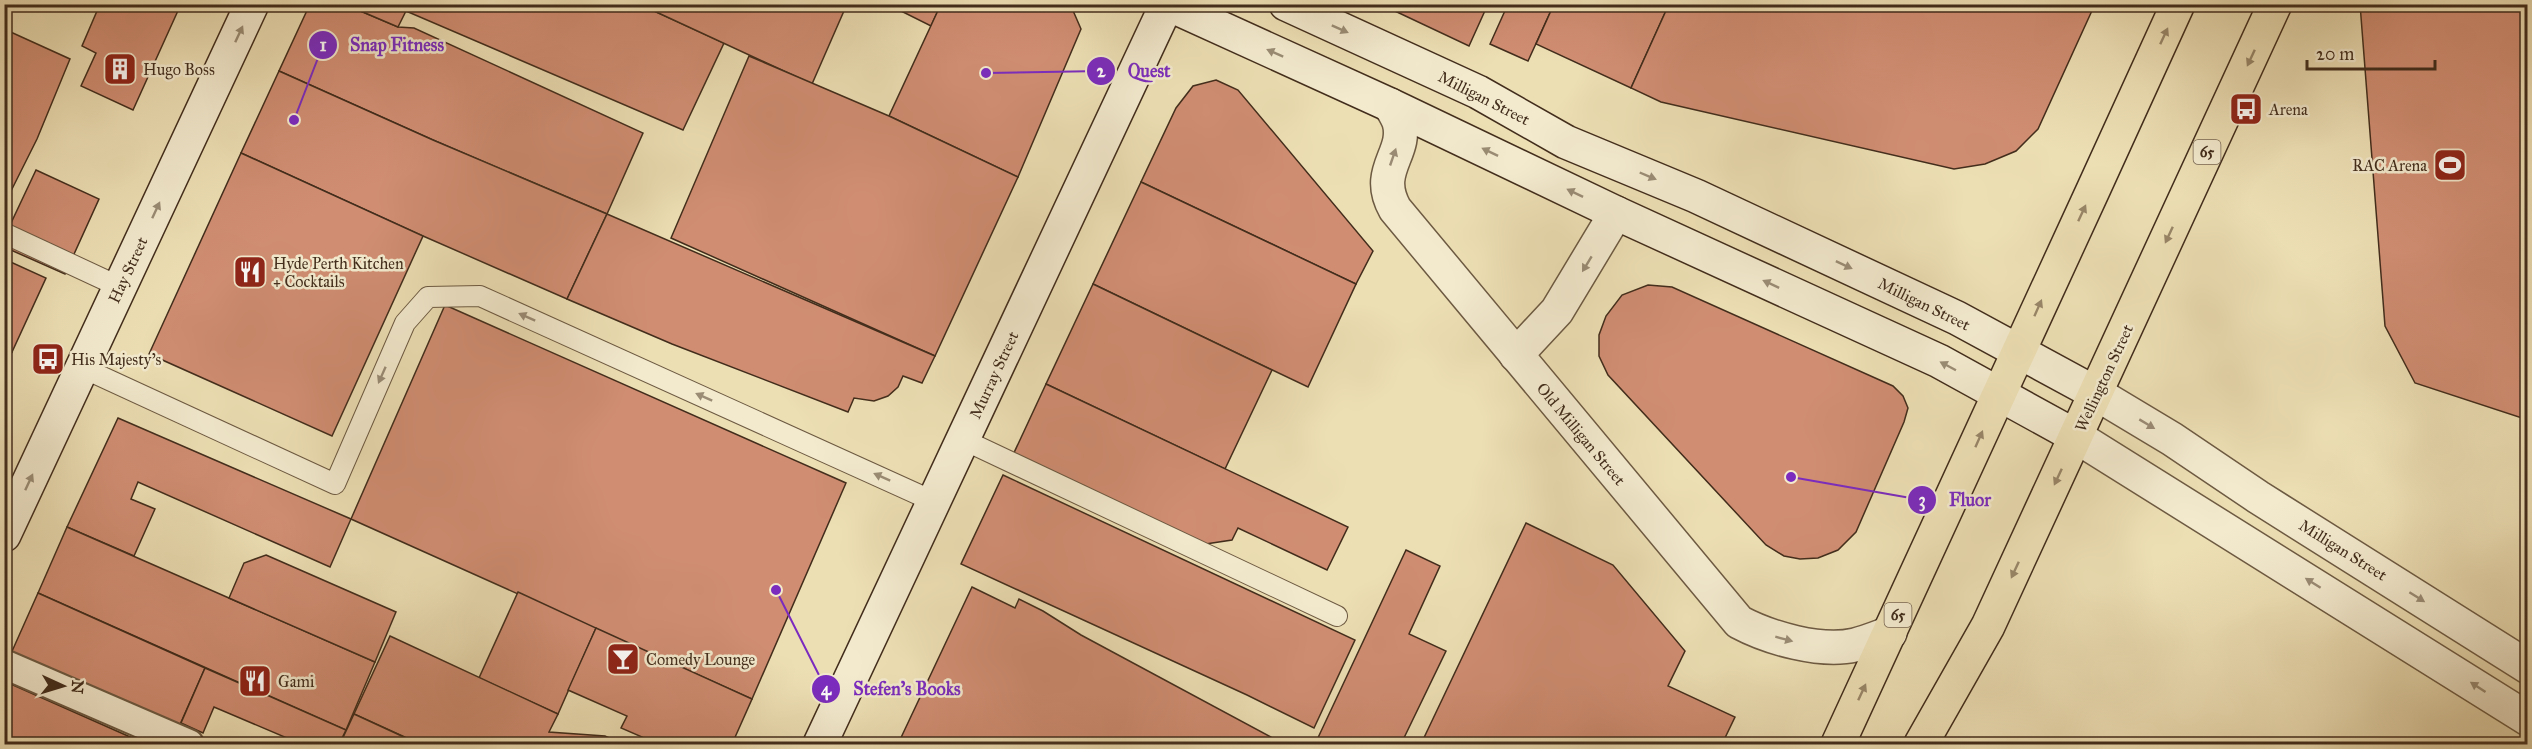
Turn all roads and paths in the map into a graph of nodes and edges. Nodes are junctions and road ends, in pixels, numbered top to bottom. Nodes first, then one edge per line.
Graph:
1 (252, 4) edge
2 (1168, 4) edge
3 (1286, 4) edge
4 (2178, 4) edge
5 (2275, 4) edge
6 (1390, 105) junction
7 (1616, 213) junction
8 (4, 233) edge
9 (120, 287) junction
10 (2019, 351) junction
11 (1516, 356) junction
12 (83, 368) junction
13 (2000, 393) junction
14 (2097, 394) junction
15 (2077, 437) junction
16 (964, 440) junction
17 (935, 502) junction
18 (4, 535) edge
19 (1337, 616) dead end
20 (1890, 633) junction
21 (4, 664) edge
22 (2528, 667) edge
23 (2528, 719) edge
24 (189, 744) edge
25 (820, 744) edge
26 (1838, 744) edge
27 (1921, 744) edge

9 -> 1 main road, Hay Street
6 -> 2 main road
2 - 16 main road, Murray Street
3 -> 10 main road, Milligan Street
10 -> 4 main road, 65
5 -> 14 main road, Wellington Street / 65
7 -> 6 main road
11 -> 6 main road, Old Milligan Street
7 -> 11 main road
13 -> 7 main road
8 - 9 lane
9 - 12 main road, Hay Street
10 - 13 main road, 65
10 - 14 main road, Milligan Street
11 -> 20 main road, Old Milligan Street
17 -> 12 lane
18 -> 12 main road, Hay Street
13 - 15 main road
20 -> 13 main road, 65
14 - 15 main road, Wellington Street / 65
14 -> 22 main road, Milligan Street
23 -> 15 main road
15 -> 27 main road, Wellington Street / 65
16 - 17 main road, Murray Street
16 - 19 lane
17 - 25 main road, Murray Street
26 -> 20 main road, 65
21 - 24 street

